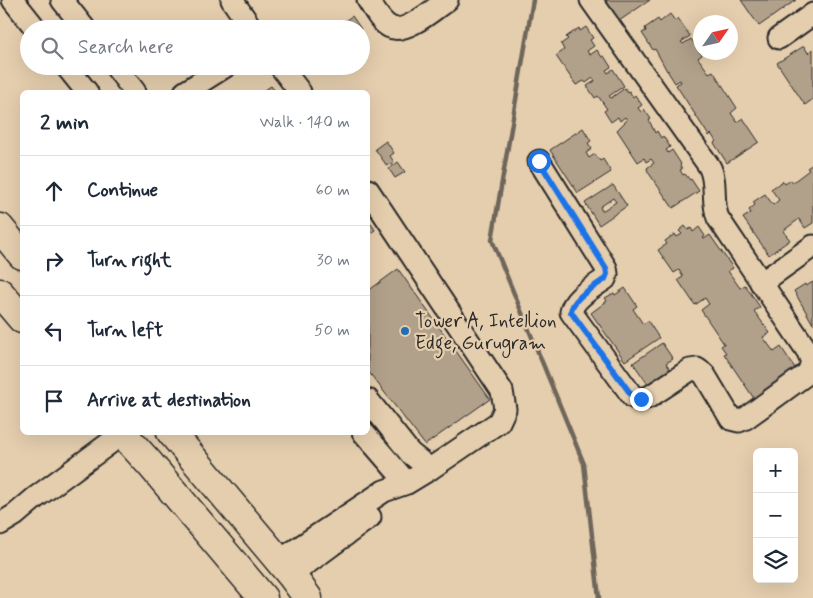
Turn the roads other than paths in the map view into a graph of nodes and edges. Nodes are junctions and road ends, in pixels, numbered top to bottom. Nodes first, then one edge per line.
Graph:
1 (13, 0) edge
2 (62, 0) edge
3 (232, 0) edge
4 (368, 0) edge
5 (591, 0) edge
6 (456, 1) edge
7 (813, 14) edge
8 (29, 20) edge
9 (78, 20) edge
10 (246, 20) edge
11 (779, 38) dead end
12 (74, 75) edge
13 (122, 75) edge
14 (212, 75) edge
15 (287, 75) edge
16 (86, 90) edge
17 (134, 90) edge
18 (188, 90) edge
19 (298, 90) edge
20 (539, 161) dead end
21 (370, 193) edge
22 (0, 228) edge
23 (813, 246) edge
24 (20, 253) edge
25 (761, 283) junction
26 (0, 293) edge
27 (20, 317) edge
28 (370, 403) edge
29 (119, 435) edge
30 (124, 435) edge
31 (174, 435) edge
32 (366, 435) edge
33 (430, 468) junction
34 (407, 483) junction
35 (0, 524) edge
36 (285, 568) junction
37 (263, 598) edge
38 (308, 598) edge

1 - 8 street
2 - 9 street
3 - 10 street
4 - 6 street
5 - 25 street
7 - 11 street
12 - 16 street
13 - 17 street
14 - 18 street
15 - 19 street
20 - 25 street
21 - 33 street
22 - 24 main road
23 - 25 street
26 - 27 main road
28 - 33 street
29 - 35 street
30 - 37 main road
31 - 36 main road
32 - 34 street
33 - 34 street
34 - 36 street
36 - 38 main road

